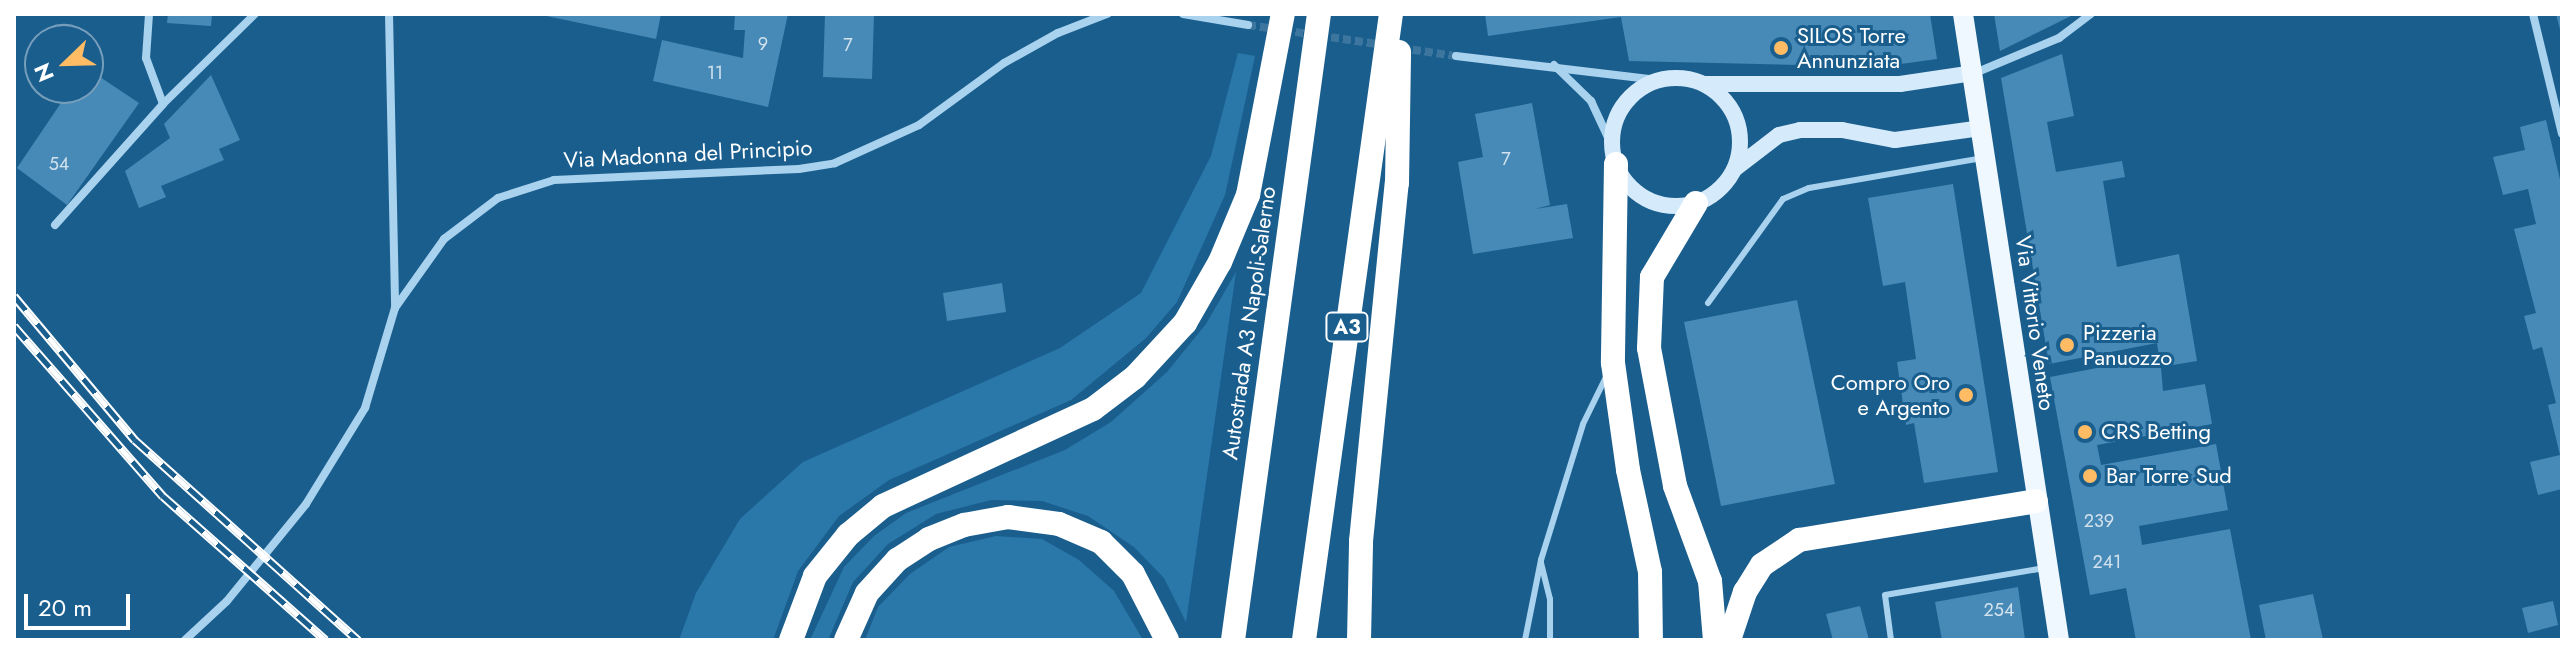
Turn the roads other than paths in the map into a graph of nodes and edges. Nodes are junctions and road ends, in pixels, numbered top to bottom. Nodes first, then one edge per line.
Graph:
1 (149, 14) edge
2 (255, 14) edge
3 (389, 14) edge
4 (1107, 14) edge
5 (1183, 14) edge
6 (1283, 14) edge
7 (1319, 14) edge
8 (1391, 14) edge
9 (1399, 14) edge
10 (1963, 14) edge
11 (2091, 14) edge
12 (2533, 14) edge
13 (1248, 25) tunnel mouth
14 (1456, 56) tunnel mouth
15 (1554, 65) junction
16 (1974, 73) junction
17 (1658, 80) junction
18 (1705, 84) junction
19 (163, 104) junction
20 (1982, 128) junction
21 (2562, 134) edge
22 (1614, 155) junction
23 (1986, 158) junction
24 (1734, 169) junction
25 (1696, 203) junction
26 (55, 225) dead end
27 (1708, 303) dead end
28 (395, 308) junction
29 (1613, 363) junction
30 (2036, 501) junction
31 (1541, 560) junction
32 (2047, 568) junction
33 (185, 640) edge
34 (791, 640) edge
35 (846, 640) edge
36 (1167, 640) edge
37 (1233, 640) edge
38 (1304, 640) edge
39 (1359, 640) edge
40 (1525, 640) edge
41 (1550, 640) edge
42 (1651, 640) edge
43 (1715, 640) edge
44 (1729, 640) edge
45 (1891, 640) edge
46 (2059, 640) edge

1 - 19 street
2 - 19 street
3 - 28 street
4 - 28 street, Via Madonna del Principio
5 - 13 street
6 - 34 highway
7 - 37 highway, Autostrada A3 Napoli-Salerno
8 - 38 highway, A3
9 - 39 highway
10 - 16 main road, Via Vittorio Veneto
11 - 16 street
12 - 21 street
14 - 15 street
15 - 17 street
15 - 22 street
16 - 18 main road
16 - 20 main road, Via Vittorio Veneto
17 - 18 main road
17 - 22 main road
18 - 24 main road
19 - 26 street
20 - 23 main road, Via Vittorio Veneto
20 - 24 main road
22 - 25 main road
22 - 29 highway
23 - 27 lane
23 - 30 main road, Via Vittorio Veneto
24 - 25 main road
25 - 43 highway
28 - 33 street, Via Madonna del Principio
29 - 31 lane
29 - 42 highway
30 - 32 main road, Via Vittorio Veneto
30 - 44 highway
31 - 40 lane
31 - 41 lane
32 - 45 lane
32 - 46 main road, Via Vittorio Veneto
35 - 36 highway

